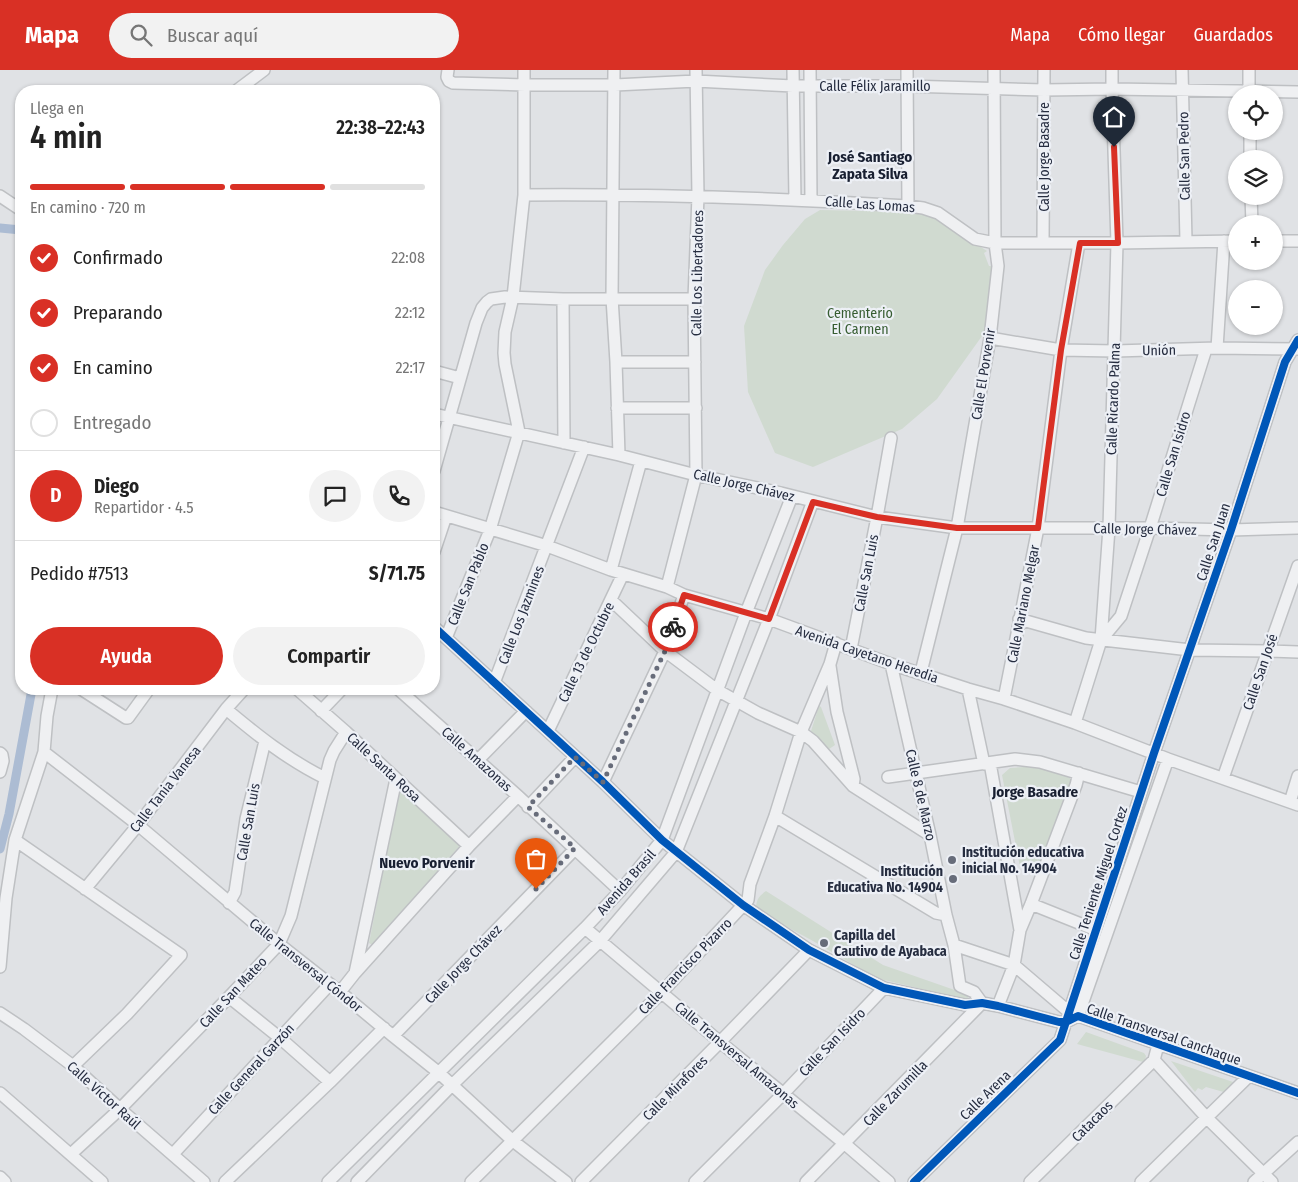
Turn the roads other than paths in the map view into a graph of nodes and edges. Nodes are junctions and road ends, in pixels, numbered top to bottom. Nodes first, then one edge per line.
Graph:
1 (264, 70) edge
2 (448, 70) edge
3 (524, 70) edge
4 (614, 70) edge
5 (793, 70) edge
6 (810, 70) edge
7 (908, 70) edge
8 (994, 70) edge
9 (1044, 70) edge
10 (1112, 70) edge
11 (1182, 70) edge
12 (1249, 70) edge
13 (696, 75) edge
14 (244, 85) edge
15 (525, 85) junction
16 (615, 85) junction
17 (1249, 85) edge
18 (793, 86) junction
19 (811, 86) junction
20 (908, 86) junction
21 (993, 88) junction
22 (1112, 89) junction
23 (1044, 90) junction
24 (1182, 90) junction
25 (1228, 91) edge
26 (1283, 92) edge
27 (1298, 92) edge
28 (613, 194) junction
29 (524, 195) junction
30 (0, 196) edge
31 (698, 196) junction
32 (795, 200) junction
33 (811, 200) junction
34 (15, 206) edge
35 (908, 206) junction
36 (1298, 240) edge
37 (1228, 241) edge
38 (1283, 241) edge
39 (1186, 242) junction
40 (995, 243) junction
41 (1080, 243) junction
42 (1118, 243) junction
43 (1044, 244) junction
44 (1228, 253) edge
45 (513, 297) junction
46 (612, 298) junction
47 (562, 299) junction
48 (694, 299) junction
49 (990, 338) junction
50 (1296, 346) edge
51 (1212, 349) junction
52 (1061, 350) junction
53 (1115, 351) junction
54 (616, 362) junction
55 (695, 362) junction
56 (440, 373) edge
57 (460, 378) junction
58 (617, 408) junction
59 (696, 408) junction
60 (440, 415) edge
61 (449, 417) junction
62 (519, 432) junction
63 (891, 438) dead end
64 (564, 443) junction
65 (584, 448) junction
66 (440, 449) edge
67 (619, 456) junction
68 (641, 461) junction
69 (696, 475) junction
70 (792, 496) junction
71 (813, 502) junction
72 (440, 514) edge
73 (446, 516) junction
74 (877, 517) junction
75 (957, 528) junction
76 (1038, 528) junction
77 (1109, 528) junction
78 (1150, 528) junction
79 (1298, 528) edge
80 (490, 530) junction
81 (1231, 530) junction
82 (440, 534) edge
83 (547, 546) junction
84 (1298, 566) edge
85 (611, 570) junction
86 (623, 574) junction
87 (667, 587) junction
88 (684, 595) junction
89 (611, 600) junction
90 (746, 614) junction
91 (769, 619) junction
92 (1019, 619) junction
93 (440, 632) edge
94 (446, 638) junction
95 (1102, 640) junction
96 (836, 643) junction
97 (851, 649) junction
98 (1190, 650) junction
99 (665, 651) junction
100 (1268, 651) junction
101 (1298, 652) edge
102 (830, 664) junction
103 (891, 664) junction
104 (921, 672) junction
105 (494, 683) junction
106 (968, 689) junction
107 (717, 690) junction
108 (51, 695) edge
109 (90, 695) edge
110 (145, 695) edge
111 (239, 695) edge
112 (304, 695) edge
113 (336, 695) edge
114 (405, 695) edge
115 (1004, 698) junction
116 (736, 700) junction
117 (226, 709) junction
118 (321, 711) junction
119 (526, 711) junction
120 (1075, 723) junction
121 (548, 731) junction
122 (346, 732) junction
123 (802, 732) junction
124 (265, 741) junction
125 (44, 752) junction
126 (0, 753) edge
127 (1154, 753) junction
128 (575, 757) junction
129 (1168, 759) junction
130 (478, 760) junction
131 (987, 763) junction
132 (0, 772) edge
133 (916, 772) junction
134 (1079, 773) junction
135 (1298, 776) edge
136 (888, 777) dead end
137 (325, 778) junction
138 (1223, 778) junction
139 (396, 779) junction
140 (603, 782) junction
141 (853, 786) junction
142 (1141, 792) junction
143 (518, 796) junction
144 (1294, 803) edge
145 (528, 807) junction
146 (774, 816) junction
147 (138, 825) junction
148 (930, 836) junction
149 (15, 840) junction
150 (662, 840) junction
151 (469, 846) junction
152 (575, 848) junction
153 (676, 852) junction
154 (85, 889) junction
155 (620, 892) junction
156 (229, 903) junction
157 (1031, 904) junction
158 (743, 905) junction
159 (946, 915) junction
160 (2, 925) edge
161 (585, 928) junction
162 (1020, 930) junction
163 (1096, 930) junction
164 (600, 941) junction
165 (279, 944) junction
166 (954, 945) junction
167 (809, 950) junction
168 (1014, 965) junction
169 (0, 967) edge
170 (355, 973) junction
171 (330, 984) junction
172 (884, 988) junction
173 (340, 992) junction
174 (662, 992) junction
175 (229, 997) junction
176 (982, 1003) junction
177 (998, 1006) junction
178 (0, 1014) edge
179 (1071, 1017) junction
180 (384, 1028) junction
181 (393, 1036) junction
182 (280, 1038) junction
183 (720, 1042) junction
184 (1158, 1045) junction
185 (1154, 1060) junction
186 (73, 1066) junction
187 (438, 1072) junction
188 (1248, 1077) junction
189 (330, 1082) junction
190 (452, 1085) junction
191 (0, 1093) edge
192 (1298, 1093) edge
193 (783, 1094) junction
194 (120, 1109) junction
195 (1207, 1118) junction
196 (513, 1141) junction
197 (1298, 1142) edge
198 (845, 1144) junction
199 (71, 1154) junction
200 (173, 1154) junction
201 (348, 1162) junction
202 (1263, 1173) junction
203 (0, 1177) edge
204 (363, 1180) edge
205 (6, 1182) edge
206 (102, 1182) edge
207 (204, 1182) edge
208 (225, 1182) edge
209 (328, 1182) edge
210 (471, 1182) edge
211 (566, 1182) edge
212 (581, 1182) edge
213 (695, 1182) edge
214 (806, 1182) edge
215 (889, 1182) edge
216 (914, 1182) edge
217 (1030, 1182) edge
218 (1141, 1182) edge
219 (1254, 1182) edge
220 (1272, 1182) edge

1 - 14 street
2 - 15 street, Calle Félix Jaramillo
3 - 15 street
4 - 16 street
5 - 18 street
6 - 19 street
7 - 20 street
8 - 21 street, Calle El Porvenir
9 - 23 street, Calle Jorge Basadre
10 - 22 street, Calle Ricardo Palma
11 - 24 street, Calle San Pedro
12 - 17 street
13 - 16 street, Calle Félix Jaramillo
13 - 18 street, Calle Félix Jaramillo
13 - 31 street, Calle Los Libertadores
15 - 16 street, Calle Félix Jaramillo
15 - 29 street
16 - 28 street
18 - 19 street, Calle Félix Jaramillo
18 - 32 street
19 - 20 street, Calle Félix Jaramillo
19 - 33 street
20 - 21 street, Calle Félix Jaramillo
20 - 35 street
21 - 23 street, Calle Félix Jaramillo
21 - 40 street, Calle El Porvenir
22 - 23 street, Calle Félix Jaramillo
22 - 24 street, Calle Félix Jaramillo
22 - 42 street, Calle Ricardo Palma
23 - 43 street, Calle Jorge Basadre
24 - 25 street, Calle Félix Jaramillo
24 - 39 street, Calle San Pedro
26 - 27 street, Calle Félix Jaramillo
28 - 29 street, Calle Las Lomas
28 - 31 street, Calle Las Lomas
28 - 46 street
29 - 45 street
30 - 34 street
31 - 32 street, Calle Las Lomas
31 - 48 street, Calle Los Libertadores
32 - 33 street, Calle Las Lomas
33 - 35 street, Calle Las Lomas
35 - 40 street, Calle Las Lomas
36 - 38 street
37 - 39 street, Calle Las Lomas
39 - 42 street, Calle Las Lomas
40 - 43 street, Calle Las Lomas
40 - 49 street, Calle El Porvenir
41 - 42 street, Calle Las Lomas
41 - 43 street, Calle Las Lomas
41 - 52 street, Calle Mariano Melgar
42 - 53 street, Calle Ricardo Palma
44 - 51 street, Calle San Isidro
45 - 47 street
45 - 57 street
45 - 62 street
46 - 47 street
46 - 48 street
46 - 54 street
47 - 64 street
48 - 55 street, Calle Los Libertadores
49 - 52 street, Unión
49 - 75 street, Calle El Porvenir
50 - 51 street, Unión
50 - 81 street, Calle San Juan
51 - 53 street, Unión
51 - 78 street, Calle San Isidro
52 - 53 street, Unión
52 - 76 street, Calle Mariano Melgar
53 - 77 street, Calle Ricardo Palma
54 - 55 street
54 - 58 street
55 - 59 street, Calle Los Libertadores
56 - 57 street
57 - 61 street
58 - 59 street
58 - 67 street
59 - 69 street, Calle Los Libertadores
60 - 61 street, Calle Jorge Chávez
61 - 62 street, Calle Jorge Chávez
61 - 66 street
62 - 64 street, Calle Jorge Chávez
62 - 80 street, Calle San Pablo
63 - 74 street, Calle San Luis
64 - 65 street, Calle Jorge Chávez
65 - 67 street, Calle Jorge Chávez
65 - 83 street, Calle Los Jazmines
67 - 68 street, Calle Jorge Chávez
68 - 69 street, Calle Jorge Chávez
68 - 85 street
69 - 70 street, Calle Jorge Chávez
69 - 87 street, Calle Los Libertadores
70 - 71 street, Calle Jorge Chávez
70 - 90 street, Avenida Brasil
71 - 74 street, Calle Jorge Chávez
71 - 91 street, Avenida Brasil
72 - 73 street, Avenida Cayetano Heredia
73 - 80 street, Avenida Cayetano Heredia
73 - 82 street
74 - 75 street, Calle Jorge Chávez
74 - 97 street, Calle San Luis
75 - 76 street, Calle Jorge Chávez
75 - 104 street, Calle El Porvenir
76 - 77 street, Calle Jorge Chávez
76 - 92 street, Calle Mariano Melgar
77 - 78 street, Calle Jorge Chávez
77 - 95 street, Calle Ricardo Palma
78 - 81 street, Calle Jorge Chávez
78 - 95 street, Calle San Isidro
79 - 81 street, Calle Jorge Chávez
80 - 83 street, Avenida Cayetano Heredia
80 - 94 street, Calle San Pablo
81 - 98 street, Calle San Juan
83 - 85 street, Avenida Cayetano Heredia
83 - 105 street, Calle Los Jazmines
84 - 100 street, Calle San José
85 - 86 street, Avenida Cayetano Heredia
86 - 87 street, Avenida Cayetano Heredia
86 - 89 street, Calle 13 de Octubre
87 - 88 street, Avenida Cayetano Heredia
88 - 90 street, Avenida Cayetano Heredia
88 - 99 street
89 - 99 street
89 - 121 street, Calle 13 de Octubre
90 - 91 street, Avenida Cayetano Heredia
90 - 107 street, Avenida Brasil
91 - 96 street, Avenida Cayetano Heredia
91 - 116 street, Avenida Brasil
92 - 95 street
92 - 115 street, Calle Mariano Melgar
93 - 94 street, Calle Transversal Canchaque
94 - 105 street, Calle Transversal Canchaque
95 - 98 street
95 - 120 street, Calle Ricardo Palma
96 - 97 street, Avenida Cayetano Heredia
96 - 102 street, Calle Francisco Pizarro
97 - 103 street, Avenida Cayetano Heredia
98 - 100 street
98 - 127 street, Calle San Juan
99 - 107 street
99 - 140 street
100 - 101 street
100 - 138 street, Calle San José
102 - 123 street, Calle Francisco Pizarro
102 - 141 street
103 - 104 street, Avenida Cayetano Heredia
103 - 133 street, Calle 8 de Marzo
104 - 106 street, Avenida Cayetano Heredia
105 - 119 street, Calle Transversal Canchaque
106 - 115 street, Avenida Cayetano Heredia
106 - 131 street
107 - 116 street
107 - 150 street, Avenida Brasil
108 - 125 street
109 - 110 street
111 - 117 street, Calle Tania Vanesa
112 - 118 street, Calle Santa Rosa
113 - 118 street
114 - 130 street, Calle Amazonas
115 - 120 street, Avenida Cayetano Heredia
116 - 123 street
116 - 153 street, Avenida Brasil
117 - 124 street
117 - 147 street, Calle Tania Vanesa
118 - 122 street, Calle Santa Rosa
119 - 121 street, Calle Transversal Canchaque
119 - 130 street
120 - 127 street, Avenida Cayetano Heredia
121 - 128 street, Calle Transversal Canchaque
122 - 137 street, Calle San Mateo
122 - 139 street, Calle Santa Rosa
123 - 141 street
123 - 146 street, Calle Francisco Pizarro
124 - 137 street
124 - 156 street, Calle San Luis
125 - 147 street, Calle Transversal Cóndor
125 - 149 street
126 - 132 street
127 - 129 street, Avenida Cayetano Heredia
127 - 142 street, Calle Teniente Miguel Cortez
128 - 140 street, Calle Transversal Canchaque
128 - 145 street
129 - 138 street, Avenida Cayetano Heredia
129 - 179 street, Calle Teniente Miguel Cortez
130 - 143 street, Calle Amazonas
131 - 133 street
131 - 134 street
131 - 162 street
133 - 136 street
133 - 148 street, Calle 8 de Marzo
134 - 142 street
134 - 157 street
135 - 144 street
137 - 165 street, Calle San Mateo
138 - 144 street, Avenida Cayetano Heredia
139 - 151 street, Calle Santa Rosa
139 - 170 street
140 - 150 street, Calle Transversal Canchaque
141 - 148 street
142 - 163 street, Calle Teniente Miguel Cortez
143 - 145 street, Calle Amazonas
143 - 151 street
145 - 152 street, Calle Amazonas
146 - 158 street, Calle Francisco Pizarro
146 - 159 street
147 - 154 street, Calle Tania Vanesa
147 - 156 street, Calle Transversal Cóndor
148 - 159 street, Calle 8 de Marzo
149 - 154 street
149 - 160 street
150 - 153 street, Calle Transversal Canchaque
150 - 155 street, Avenida Brasil
151 - 170 street
152 - 155 street, Calle Amazonas
152 - 181 street, Calle Jorge Chávez
153 - 158 street, Calle Transversal Canchaque
153 - 164 street, Avenida Brasil
154 - 186 street
155 - 161 street, Avenida Brasil
156 - 165 street, Calle Transversal Cóndor
157 - 162 street
157 - 163 street
158 - 167 street, Calle Transversal Canchaque
158 - 174 street, Calle Francisco Pizarro
159 - 166 street, Calle 8 de Marzo
160 - 169 street
161 - 164 street, Calle Transversal Amazonas
161 - 187 street, Avenida Brasil
162 - 168 street
163 - 179 street, Calle Teniente Miguel Cortez
164 - 174 street, Calle Transversal Amazonas
164 - 190 street, Avenida Brasil
165 - 171 street, Calle Transversal Cóndor
165 - 175 street, Calle San Mateo
166 - 168 street
166 - 176 street, Calle 8 de Marzo
167 - 172 street, Calle Transversal Canchaque
167 - 183 street, Calle Mirafores
168 - 177 street
168 - 179 street
170 - 173 street
171 - 173 street, Calle Transversal Cóndor
171 - 182 street, Calle General Garzón
172 - 176 street, Calle Transversal Canchaque
172 - 193 street, Calle San Isidro
173 - 180 street, Calle Transversal Cóndor
174 - 183 street, Calle Transversal Amazonas
174 - 196 street, Calle Francisco Pizarro
175 - 182 street
175 - 194 street, Calle San Mateo
176 - 177 street, Calle Transversal Canchaque
176 - 198 street, Calle Zarumilla
177 - 179 street, Calle Transversal Canchaque
178 - 186 street, Calle Víctor Raúl
179 - 184 street, Calle Transversal Canchaque
179 - 216 street, Calle Arena
180 - 181 street, Calle Transversal Cóndor
180 - 189 street
181 - 187 street, Calle Transversal Cóndor
182 - 189 street
182 - 200 street, Calle General Garzón
183 - 193 street, Calle Transversal Amazonas
183 - 212 street, Calle Mirafores
184 - 185 street
184 - 188 street, Calle Transversal Canchaque
185 - 195 street
185 - 217 street, Catacaos
186 - 194 street, Calle Víctor Raúl
187 - 190 street, Calle Transversal Cóndor
187 - 201 street, Avenida Brasil
188 - 192 street, Calle Transversal Canchaque
188 - 195 street
189 - 208 street
190 - 196 street, Calle Transversal Cóndor
190 - 204 street, Avenida Brasil
191 - 199 street
193 - 198 street, Calle Transversal Amazonas
193 - 213 street, Calle San Isidro
194 - 199 street, Calle San Mateo
194 - 200 street, Calle Víctor Raúl
195 - 202 street
195 - 218 street
196 - 210 street, Calle Francisco Pizarro
196 - 211 street, Calle Transversal Cóndor
197 - 202 street
198 - 214 street, Calle Zarumilla
198 - 215 street, Calle Transversal Amazonas
199 - 206 street
200 - 207 street, Calle Víctor Raúl
201 - 204 street
201 - 209 street, Avenida Brasil
202 - 219 street
202 - 220 street
203 - 205 street

